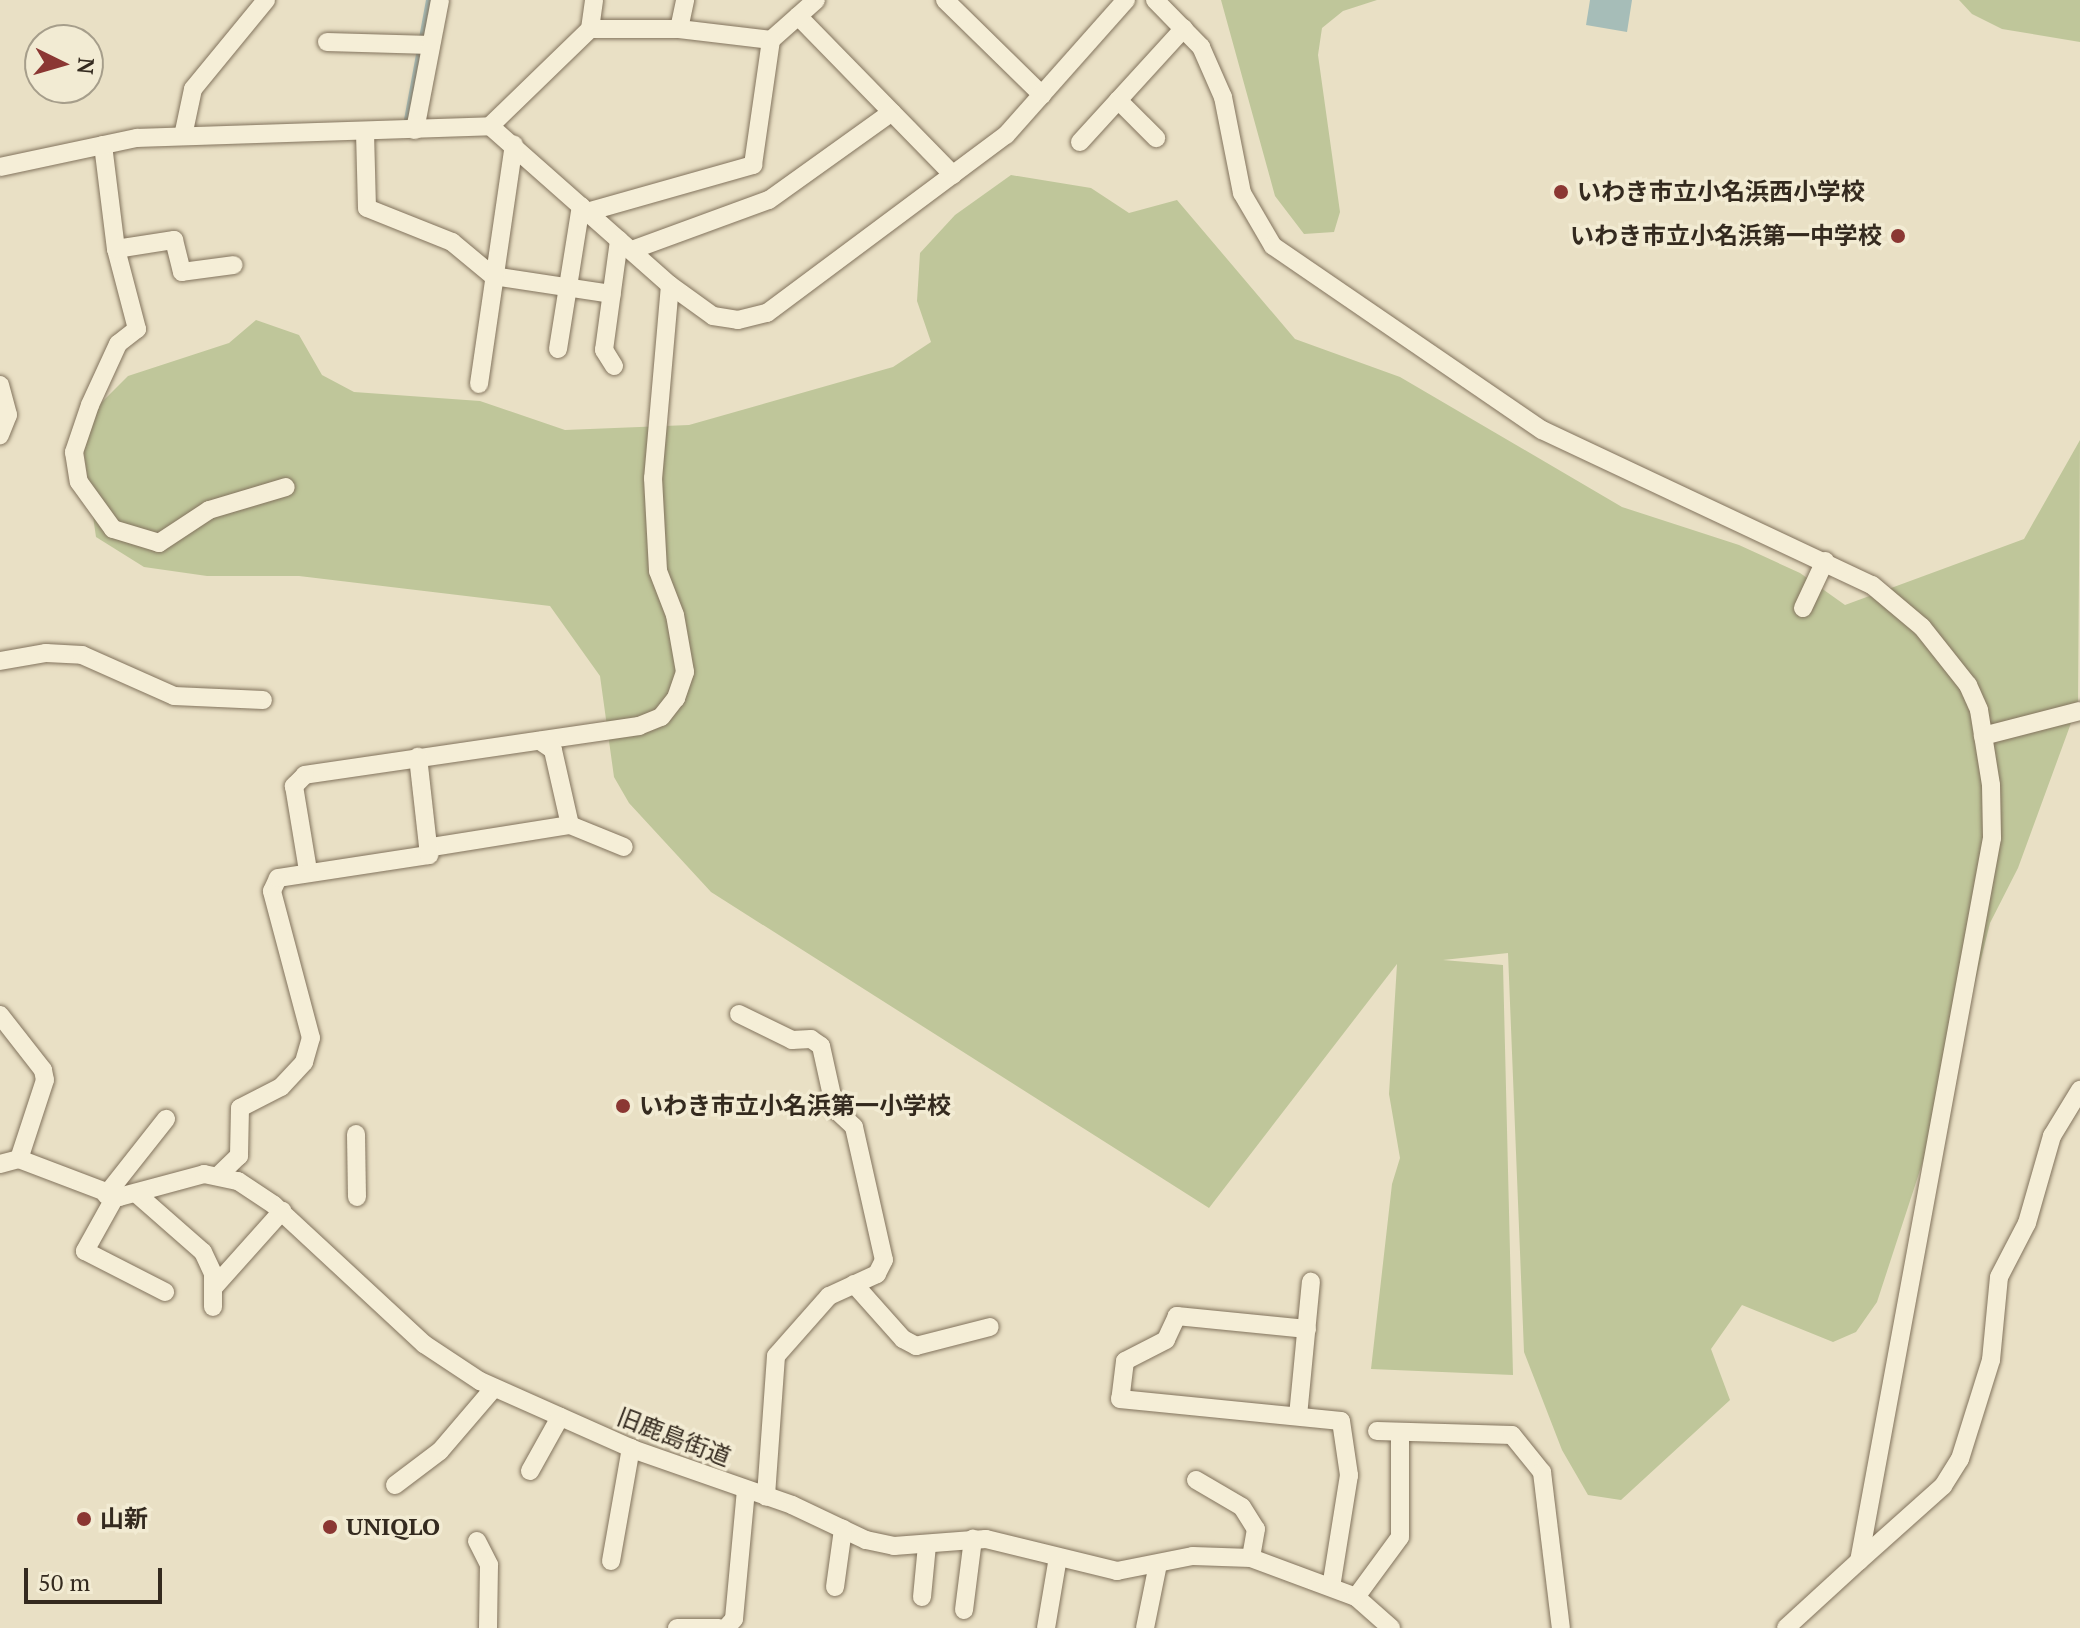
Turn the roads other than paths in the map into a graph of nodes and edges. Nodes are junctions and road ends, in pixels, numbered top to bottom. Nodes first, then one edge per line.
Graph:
1 (266, 0) edge
2 (594, 0) edge
3 (685, 0) edge
4 (816, 0) edge
5 (945, 0) edge
6 (1126, 0) edge
7 (1155, 0) edge
8 (437, 1) edge
9 (798, 16) junction
10 (1184, 28) junction
11 (590, 29) junction
12 (679, 29) junction
13 (771, 40) junction
14 (327, 42) dead end
15 (431, 45) junction
16 (1042, 95) junction
17 (1118, 100) junction
18 (892, 112) junction
19 (490, 126) junction
20 (415, 130) junction
21 (365, 132) junction
22 (183, 136) junction
23 (1156, 138) dead end
24 (1080, 142) dead end
25 (103, 145) junction
26 (514, 145) junction
27 (0, 167) edge
28 (953, 175) junction
29 (584, 209) junction
30 (626, 245) junction
31 (116, 249) junction
32 (234, 265) dead end
33 (493, 276) junction
34 (670, 285) junction
35 (567, 287) junction
36 (612, 294) junction
37 (558, 349) dead end
38 (614, 366) dead end
39 (479, 384) dead end
40 (0, 385) edge
41 (1, 431) edge
42 (286, 487) dead end
43 (1825, 561) junction
44 (1803, 608) dead end
45 (0, 661) edge
46 (263, 700) dead end
47 (2080, 711) edge
48 (1983, 736) junction
49 (540, 741) junction
50 (418, 757) junction
51 (570, 825) junction
52 (432, 847) junction
53 (624, 847) dead end
54 (308, 871) junction
55 (739, 1014) dead end
56 (0, 1015) edge
57 (2080, 1090) edge
58 (166, 1119) dead end
59 (356, 1134) dead end
60 (19, 1159) junction
61 (0, 1164) edge
62 (219, 1175) junction
63 (138, 1195) junction
64 (111, 1196) junction
65 (357, 1197) dead end
66 (282, 1211) junction
67 (1311, 1282) dead end
68 (854, 1284) junction
69 (215, 1286) junction
70 (165, 1292) dead end
71 (213, 1307) dead end
72 (990, 1327) dead end
73 (1307, 1329) junction
74 (494, 1388) junction
75 (1298, 1416) junction
76 (560, 1417) junction
77 (1377, 1431) dead end
78 (1400, 1433) junction
79 (631, 1448) junction
80 (530, 1471) dead end
81 (1196, 1480) dead end
82 (395, 1485) dead end
83 (746, 1490) junction
84 (766, 1497) junction
85 (843, 1529) junction
86 (973, 1539) junction
87 (477, 1541) dead end
88 (927, 1545) junction
89 (1058, 1557) junction
90 (1251, 1558) junction
91 (611, 1561) dead end
92 (1859, 1561) junction
93 (1158, 1564) junction
94 (835, 1587) dead end
95 (1331, 1587) junction
96 (922, 1597) dead end
97 (1356, 1597) junction
98 (964, 1610) dead end
99 (488, 1628) edge
100 (677, 1628) edge
101 (719, 1628) edge
102 (726, 1628) edge
103 (1046, 1628) edge
104 (1145, 1628) edge
105 (1391, 1628) edge
106 (1561, 1628) edge
107 (1786, 1628) edge

1 - 22 street
2 - 11 street
3 - 12 street
4 - 9 street
5 - 16 street
6 - 16 street
7 - 10 street
8 - 15 street
9 - 13 street
9 - 18 street
10 - 17 street
10 - 43 street
11 - 12 street
11 - 19 street
12 - 13 street
13 - 29 street
14 - 15 street
15 - 20 street
16 - 28 street
17 - 23 street
17 - 24 street
18 - 28 street
18 - 30 street
19 - 20 street
19 - 26 street
20 - 21 street
21 - 22 street
21 - 33 street
22 - 25 street
25 - 27 street
25 - 31 street
26 - 29 street
26 - 33 street
28 - 34 street
29 - 30 street
29 - 35 street
30 - 34 street
30 - 36 street
31 - 32 street
31 - 42 street
33 - 35 street
33 - 39 street
34 - 49 street
35 - 36 street
35 - 37 street
36 - 38 street
40 - 41 street
43 - 44 street
43 - 48 street
45 - 46 street
47 - 48 street
48 - 92 street
49 - 50 street
49 - 51 street
50 - 52 street
50 - 54 street
51 - 52 street
51 - 53 street
52 - 54 street
54 - 62 street
55 - 68 street
56 - 60 street
57 - 92 street
58 - 64 street
59 - 65 street
60 - 61 street
60 - 64 street
62 - 63 street
62 - 66 street, 旧鹿島街道
63 - 64 street
63 - 69 street
64 - 70 street
66 - 69 street
66 - 74 street, 旧鹿島街道
67 - 73 street
68 - 72 street
68 - 84 street
69 - 71 street
73 - 75 street
73 - 75 street
74 - 76 street, 旧鹿島街道
74 - 82 street
75 - 95 street
76 - 79 street, 旧鹿島街道
76 - 80 street
77 - 78 street
78 - 97 street
78 - 106 street
79 - 83 street, 旧鹿島街道
79 - 91 street
81 - 90 street
83 - 84 street, 旧鹿島街道
83 - 102 street
84 - 85 street, 旧鹿島街道
85 - 88 street, 旧鹿島街道
85 - 94 street
86 - 88 street, 旧鹿島街道
86 - 89 street, 旧鹿島街道
86 - 98 street
87 - 99 street
88 - 96 street
89 - 93 street, 旧鹿島街道
89 - 103 street
90 - 93 street, 旧鹿島街道
90 - 95 street, 旧鹿島街道
92 - 107 street
93 - 104 street
95 - 97 street, 旧鹿島街道
97 - 105 street, 旧鹿島街道
100 - 101 street

